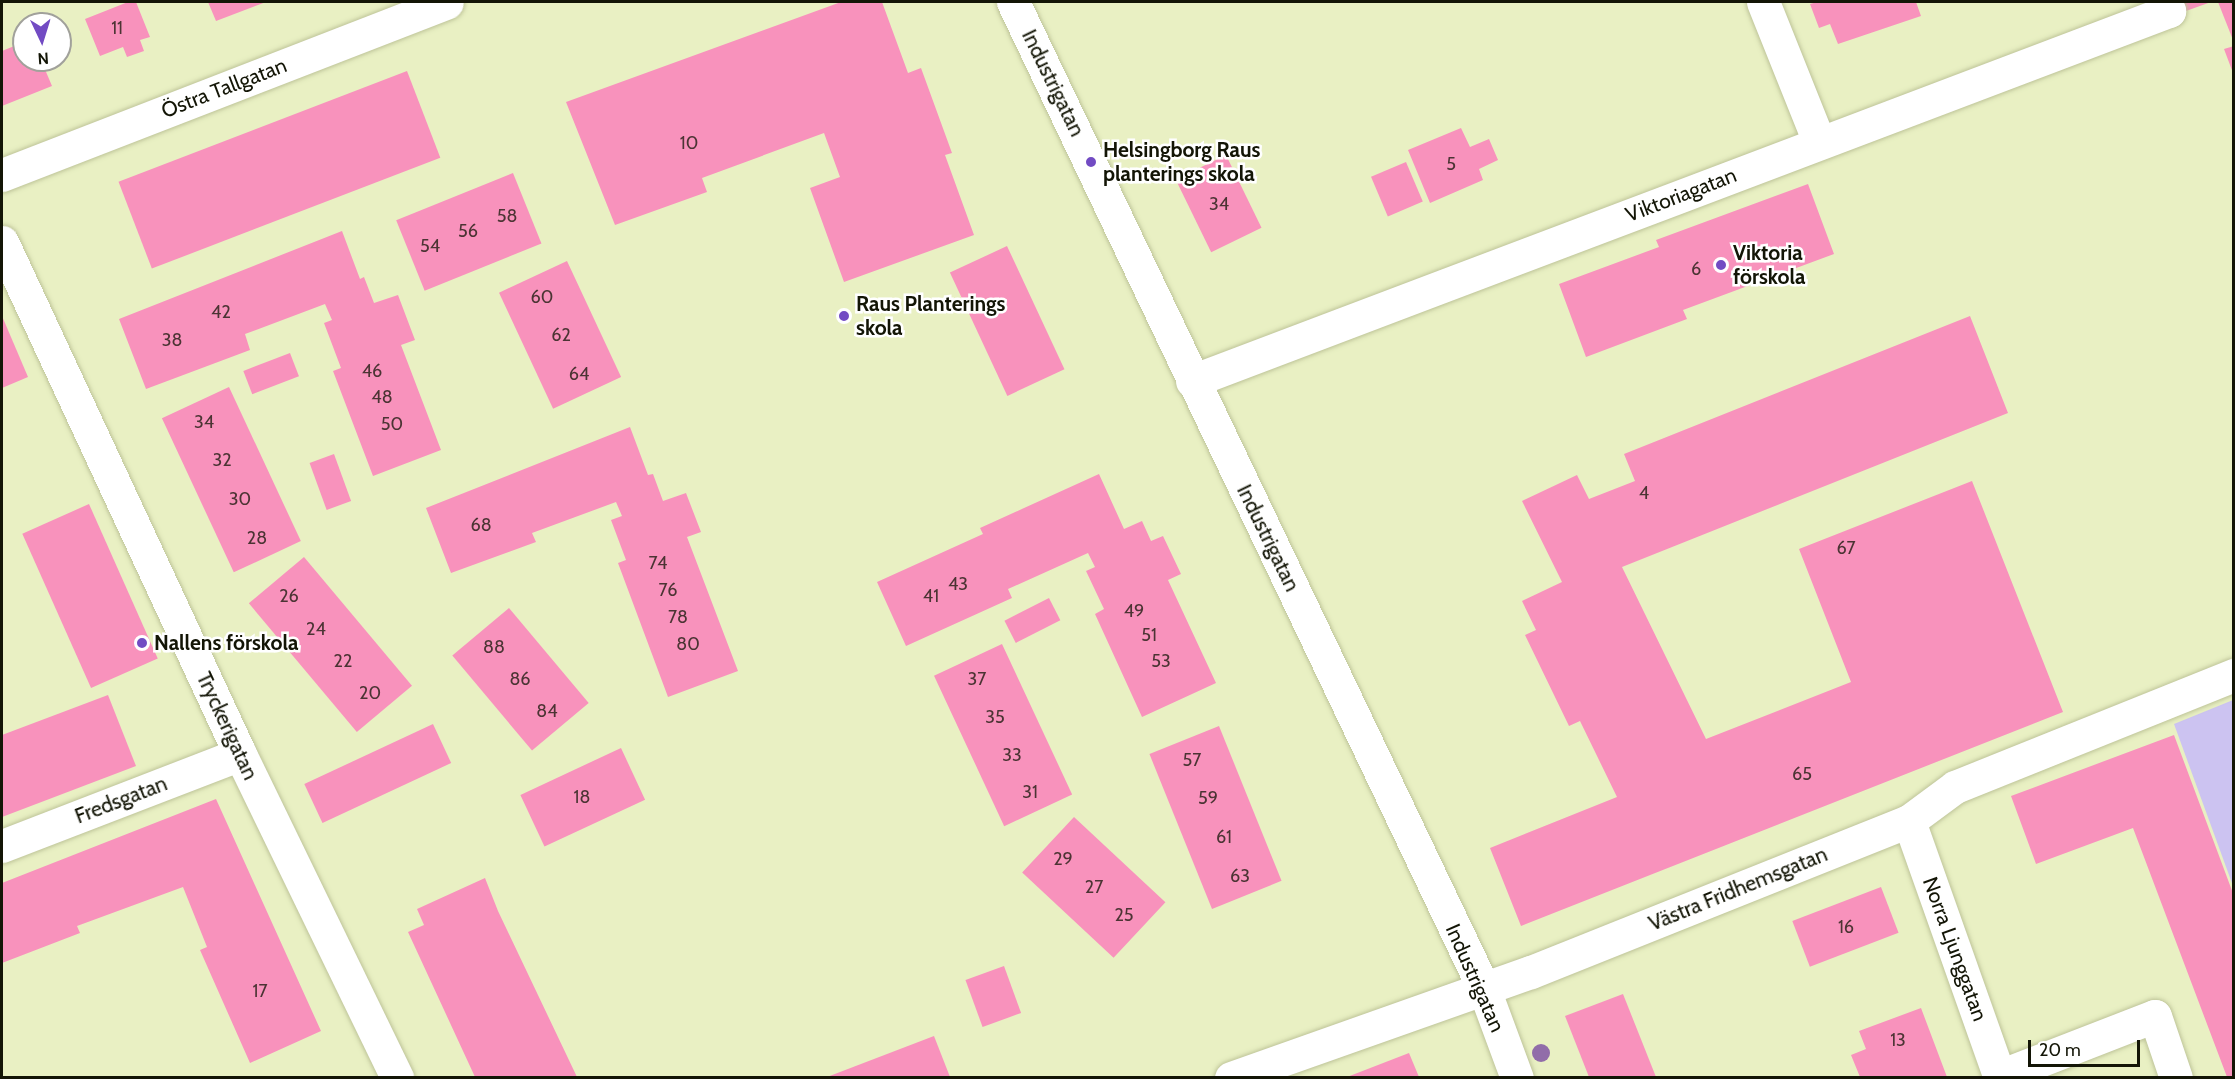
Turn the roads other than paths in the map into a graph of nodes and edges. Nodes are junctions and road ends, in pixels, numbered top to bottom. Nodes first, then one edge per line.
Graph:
1 (447, 2) edge
2 (1013, 2) edge
3 (1763, 2) edge
4 (2168, 6) edge
5 (1819, 142) junction
6 (2, 175) edge
7 (2, 242) edge
8 (1192, 381) junction
9 (2234, 675) edge
10 (240, 754) junction
11 (1909, 821) junction
12 (2, 846) edge
13 (1484, 989) junction
14 (397, 1077) edge
15 (1231, 1077) edge
16 (1516, 1077) edge
17 (2000, 1077) edge
18 (2176, 1077) edge

1 - 6 street, Östra Tallgatan
2 - 8 street, Industrigatan
3 - 5 street
4 - 5 street, Viktoriagatan
5 - 8 street, Viktoriagatan
7 - 10 street, Tryckerigatan
8 - 13 street, Industrigatan
9 - 11 street, Västra Fridhemsgatan
10 - 12 street, Fredsgatan
10 - 14 street, Tryckerigatan
11 - 13 street, Västra Fridhemsgatan
11 - 17 street, Norra Ljunggatan
13 - 15 street, Västra Fridhemsgatan
13 - 16 street, Industrigatan
17 - 18 street

